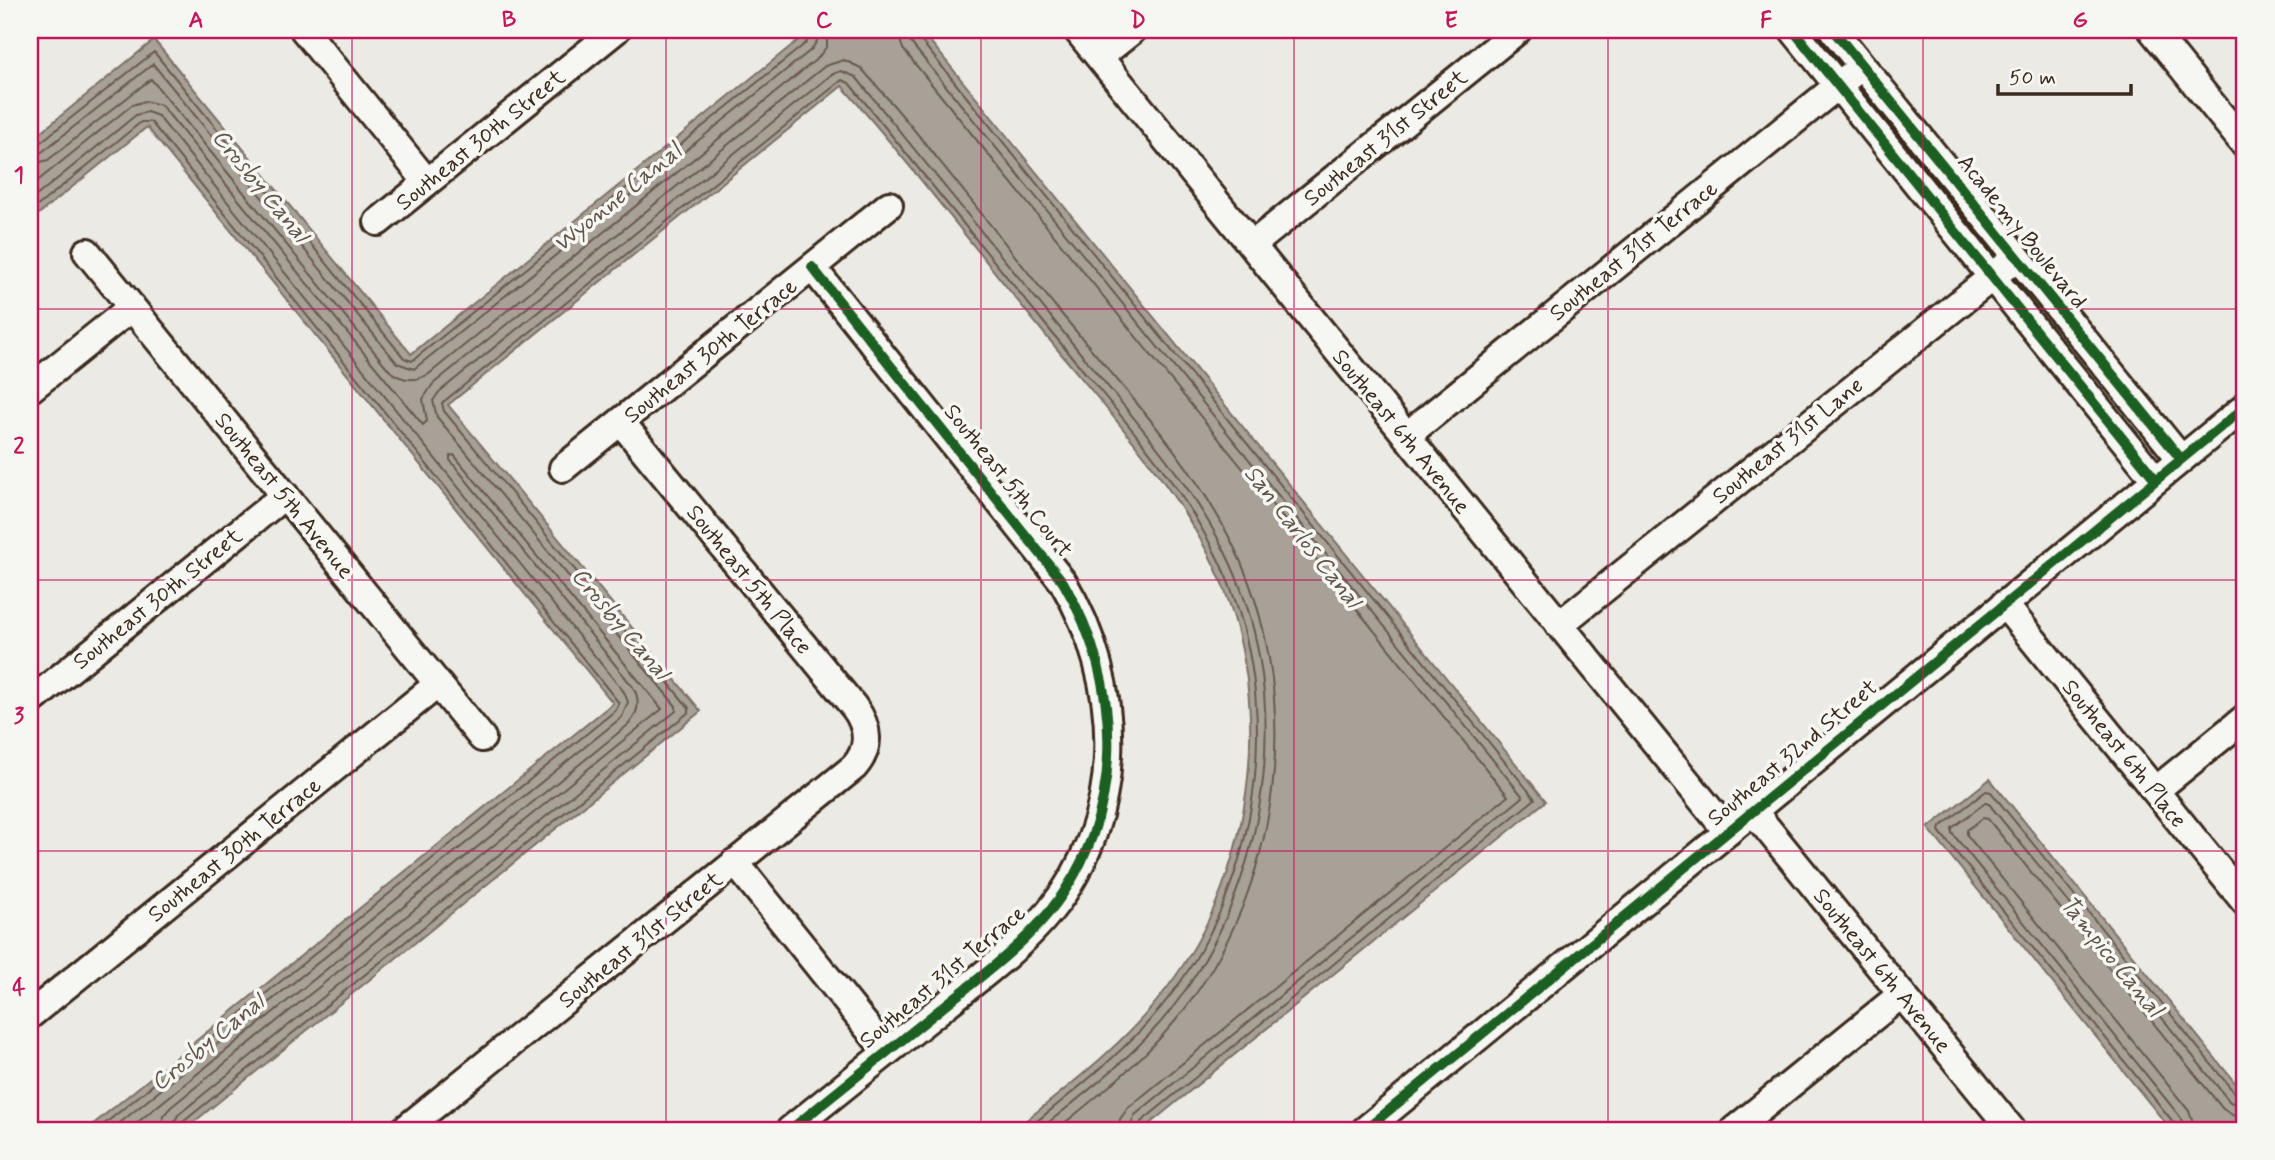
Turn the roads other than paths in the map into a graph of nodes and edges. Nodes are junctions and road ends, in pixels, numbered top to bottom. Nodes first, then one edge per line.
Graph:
1 (304, 30) edge
2 (616, 30) edge
3 (1077, 30) edge
4 (1133, 30) edge
5 (1518, 30) edge
6 (1793, 30) edge
7 (1833, 30) edge
8 (2152, 30) edge
9 (1099, 57) junction
10 (1862, 66) junction
11 (1838, 85) junction
12 (2245, 145) edge
13 (427, 182) junction
14 (889, 205) dead end
15 (377, 222) dead end
16 (1252, 245) junction
17 (87, 252) dead end
18 (2017, 257) junction
19 (812, 267) junction
20 (1991, 275) junction
21 (132, 307) junction
22 (30, 389) edge
23 (2245, 407) edge
24 (621, 422) junction
25 (1406, 436) junction
26 (2181, 459) junction
27 (563, 468) dead end
28 (2156, 480) junction
29 (285, 495) junction
30 (2004, 604) junction
31 (1559, 625) junction
32 (438, 684) junction
33 (30, 702) edge
34 (2245, 718) edge
35 (482, 738) dead end
36 (867, 742) joint
37 (1109, 749) joint
38 (2156, 790) junction
39 (1753, 811) junction
40 (1728, 832) junction
41 (735, 862) junction
42 (2245, 902) edge
43 (1902, 994) junction
44 (30, 1015) edge
45 (887, 1052) junction
46 (404, 1130) edge
47 (790, 1130) edge
48 (1365, 1130) edge
49 (1734, 1130) edge
50 (2012, 1130) edge

1 - 13 street
2 - 13 street, Southeast 30th Street
3 - 9 street, Southeast 6th Avenue
4 - 9 street
5 - 16 street, Southeast 31st Street
6 - 11 street
7 - 10 street, Academy Boulevard
8 - 12 street
9 - 16 street, Southeast 6th Avenue
10 - 11 street, Southeast 31st Terrace
10 - 18 street, Academy Boulevard
11 - 20 street
11 - 25 street, Southeast 31st Terrace
13 - 15 street, Southeast 30th Street
14 - 19 street, Southeast 30th Terrace
16 - 25 street, Southeast 6th Avenue
17 - 21 street, Southeast 5th Avenue
18 - 20 street, Southeast 31st Lane
18 - 26 street, Academy Boulevard
19 - 24 street, Southeast 30th Terrace
19 - 37 street, Southeast 5th Court
20 - 28 street
20 - 31 street, Southeast 31st Lane
21 - 22 street
21 - 29 street, Southeast 5th Avenue
23 - 26 street, Southeast 32nd Street
24 - 27 street, Southeast 30th Terrace
24 - 36 street, Southeast 5th Place
25 - 31 street, Southeast 6th Avenue
26 - 28 street, Southeast 32nd Street
28 - 30 street, Southeast 32nd Street
29 - 32 street, Southeast 5th Avenue
29 - 33 street, Southeast 30th Street
30 - 38 street, Southeast 6th Place
30 - 39 street, Southeast 32nd Street
31 - 40 street, Southeast 6th Avenue
32 - 35 street, Southeast 5th Avenue
32 - 44 street, Southeast 30th Terrace
34 - 38 street
36 - 41 street, Southeast 31st Street
37 - 45 street, Southeast 31st Terrace
38 - 42 street, Southeast 6th Place
39 - 40 street, Southeast 32nd Street
39 - 43 street, Southeast 6th Avenue
40 - 48 street, Southeast 32nd Street
41 - 45 street
41 - 46 street, Southeast 31st Street
43 - 49 street
43 - 50 street, Southeast 6th Avenue
45 - 47 street, Southeast 31st Terrace

